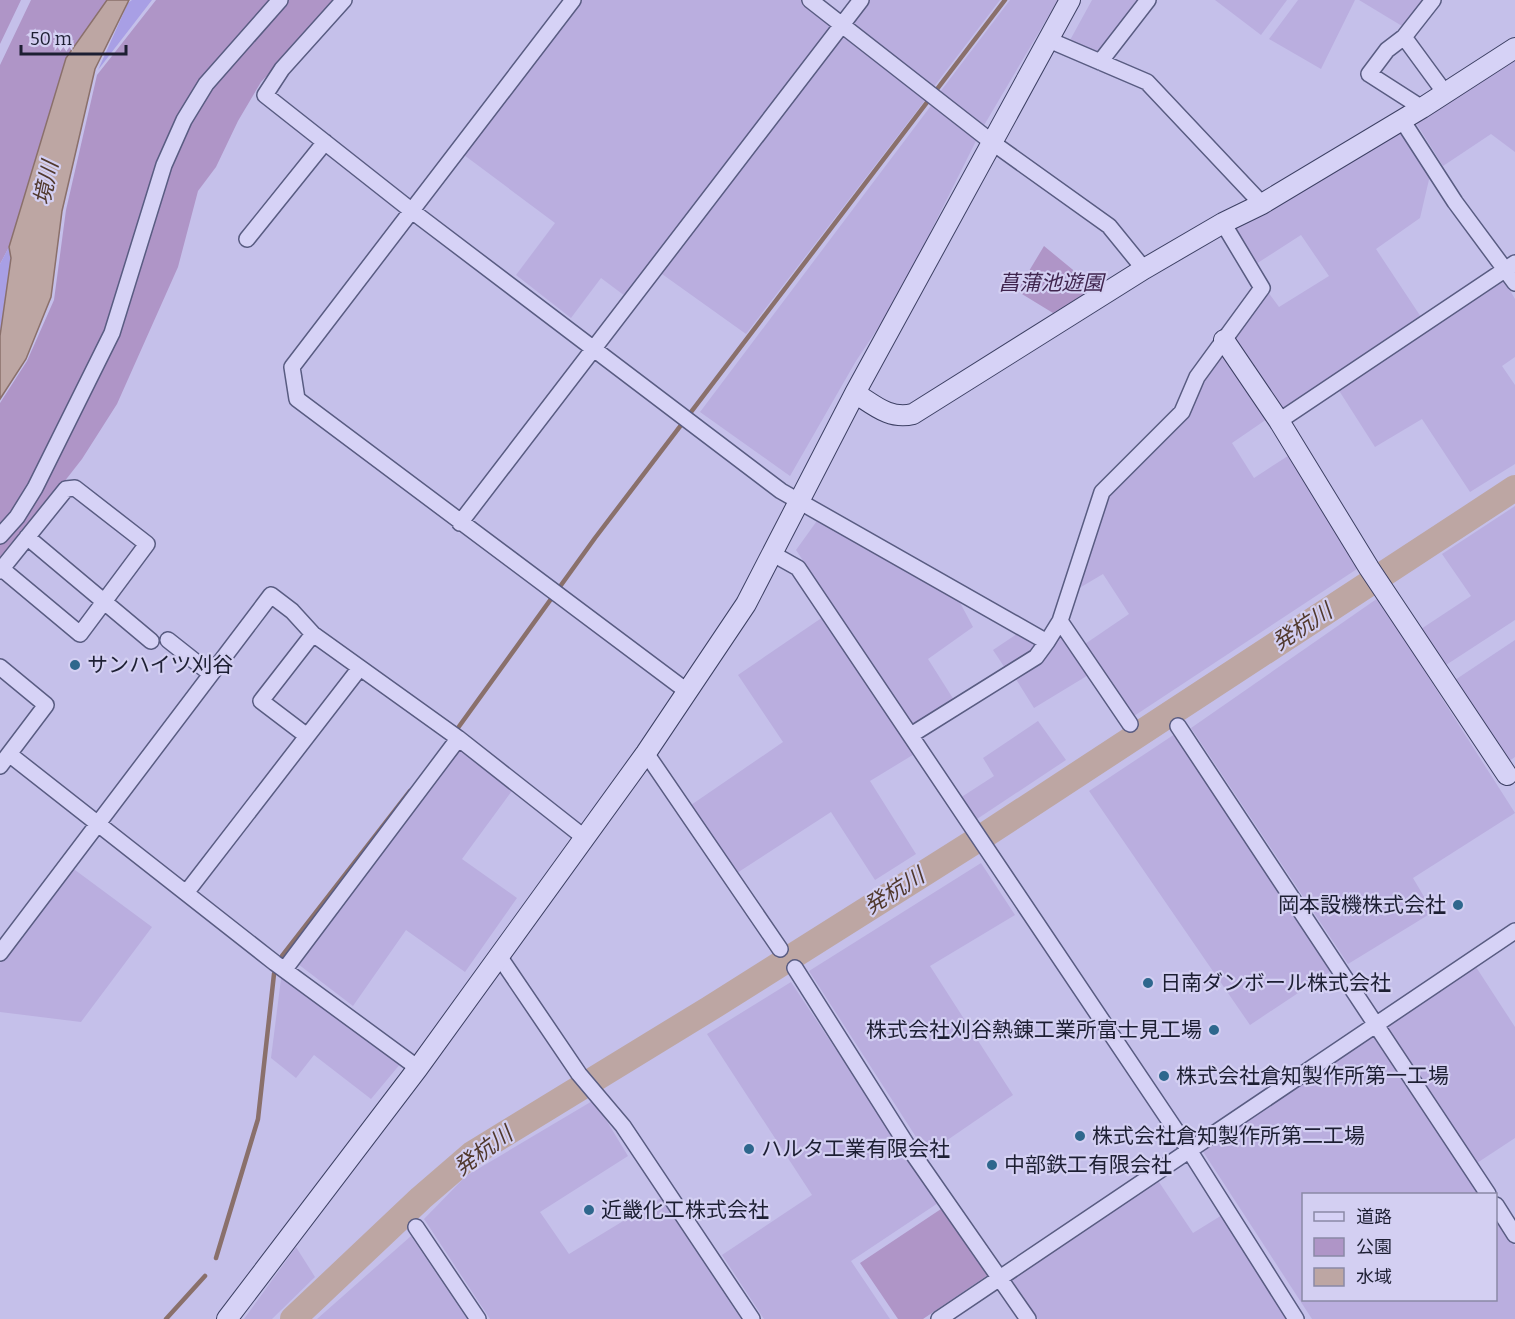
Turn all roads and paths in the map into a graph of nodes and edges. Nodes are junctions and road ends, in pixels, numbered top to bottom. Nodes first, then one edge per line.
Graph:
1 (280, 0) edge
2 (344, 0) edge
3 (573, 0) edge
4 (810, 0) edge
5 (861, 0) edge
6 (1070, 0) edge
7 (1148, 0) edge
8 (1433, 0) edge
9 (842, 24) junction
10 (1404, 37) junction
11 (1049, 40) junction
12 (1515, 48) edge
13 (1100, 62) junction
14 (1445, 93) junction
15 (1422, 108) junction
16 (1402, 120) junction
17 (325, 142) junction
18 (993, 143) junction
19 (1262, 204) junction
20 (412, 211) junction
21 (1223, 223) junction
22 (247, 239) dead end
23 (1144, 269) junction
24 (1512, 272) edge
25 (1224, 340) junction
26 (595, 350) junction
27 (855, 393) junction
28 (1279, 421) junction
29 (798, 500) junction
30 (460, 523) junction
31 (0, 536) edge
32 (27, 537) junction
33 (772, 554) junction
34 (1, 570) edge
35 (105, 602) junction
36 (1060, 621) junction
37 (313, 634) junction
38 (168, 640) dead end
39 (151, 641) dead end
40 (1047, 642) junction
41 (0, 667) edge
42 (359, 669) junction
43 (211, 674) junction
44 (688, 692) junction
45 (1130, 724) dead end
46 (1178, 726) dead end
47 (911, 735) junction
48 (307, 736) junction
49 (454, 736) junction
50 (645, 753) junction
51 (5, 760) edge
52 (1511, 773) edge
53 (98, 823) junction
54 (585, 838) junction
55 (186, 893) junction
56 (1515, 931) edge
57 (780, 949) dead end
58 (0, 953) edge
59 (499, 956) junction
60 (280, 966) junction
61 (795, 968) dead end
62 (1377, 1025) junction
63 (417, 1068) junction
64 (1189, 1150) junction
65 (1487, 1193) edge
66 (1497, 1207) edge
67 (416, 1227) dead end
68 (1515, 1235) edge
69 (1002, 1278) junction
70 (228, 1319) edge
71 (477, 1319) edge
72 (752, 1319) edge
73 (939, 1319) edge
74 (1028, 1319) edge
75 (1296, 1319) edge

1 - 31 street
2 - 17 street
3 - 20 street
4 - 9 street
5 - 9 street
6 - 11 street
7 - 13 street
8 - 10 street
9 - 18 street
9 - 26 street
10 - 14 street
10 - 15 street
11 - 13 street
11 - 18 street
12 - 14 street
13 - 19 street
14 - 15 street
15 - 16 street
16 - 19 street
16 - 24 street
17 - 20 street
17 - 22 street
18 - 23 street
18 - 27 street
19 - 21 street
20 - 26 street
20 - 30 street
21 - 23 street
21 - 25 street
23 - 27 street
24 - 28 street
25 - 28 street
25 - 36 street
26 - 29 street
26 - 30 street
27 - 29 street
28 - 52 street
29 - 33 street
29 - 40 street
30 - 44 street
32 - 34 street
32 - 35 street
32 - 35 street
33 - 44 street
33 - 47 street
34 - 35 street
35 - 39 street
36 - 40 street
36 - 45 street
37 - 42 street
37 - 43 street
37 - 48 street
38 - 43 street
40 - 47 street
41 - 51 street
42 - 48 street
42 - 49 street
43 - 53 street
44 - 50 street
46 - 62 street
47 - 64 street
48 - 55 street
49 - 54 street
49 - 60 street
50 - 54 street
50 - 57 street
51 - 53 street
53 - 55 street
53 - 58 street
54 - 59 street
55 - 60 street
56 - 62 street
59 - 63 street
59 - 72 street
60 - 63 street
61 - 69 street
62 - 64 street
62 - 65 street
63 - 70 street
64 - 69 street
64 - 75 street
66 - 68 street
67 - 71 street
69 - 73 street
69 - 74 street

